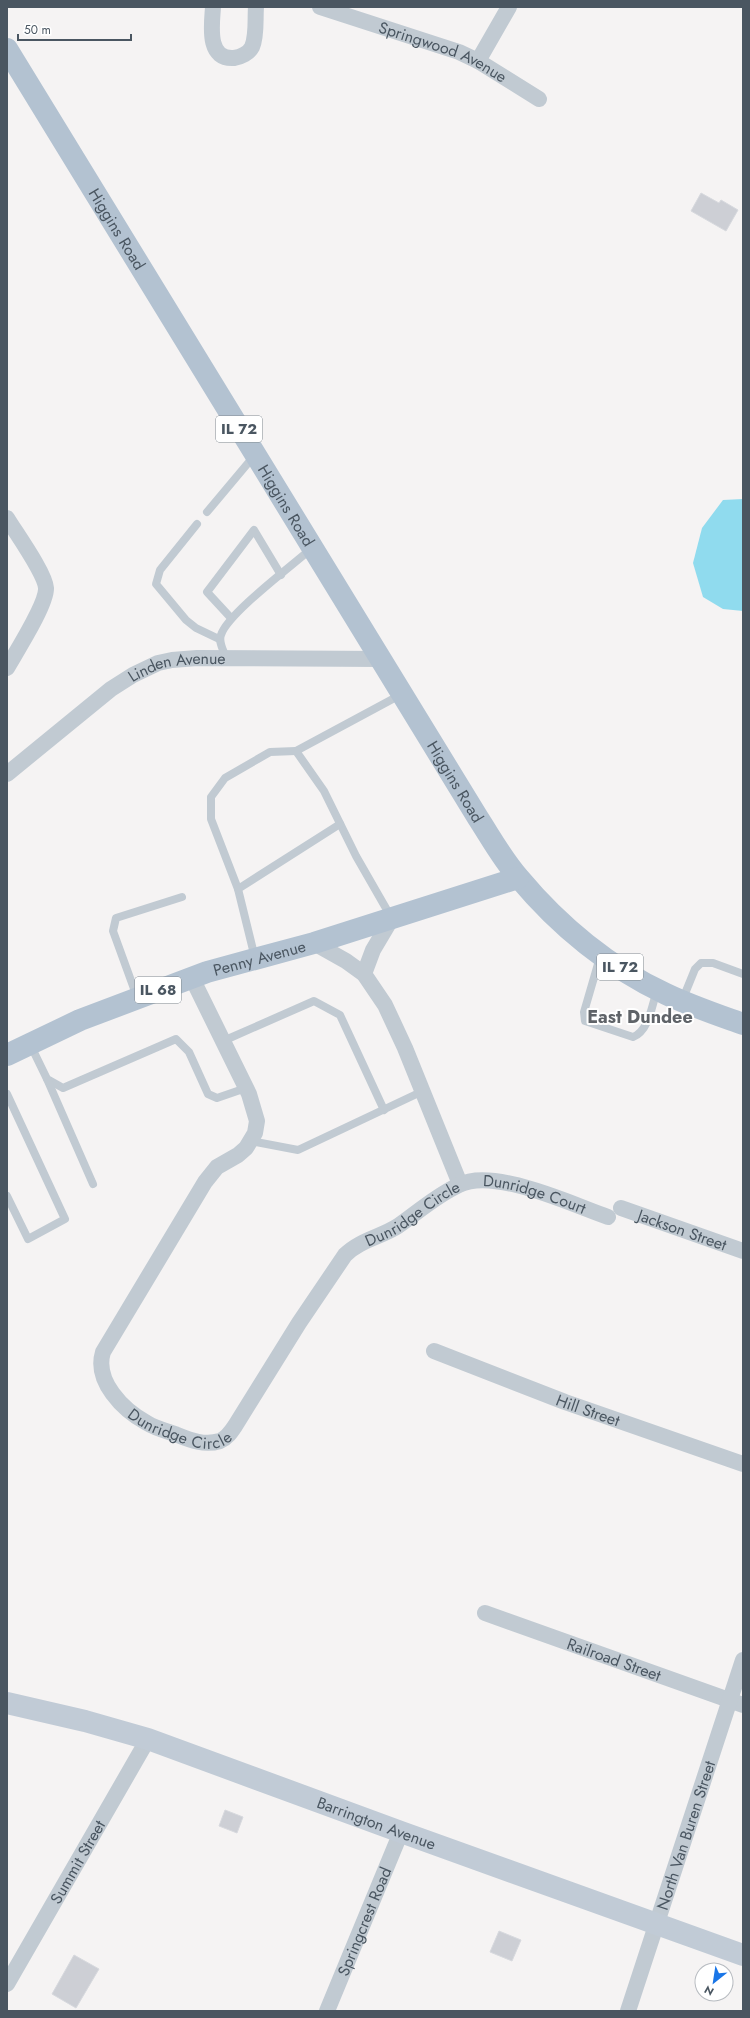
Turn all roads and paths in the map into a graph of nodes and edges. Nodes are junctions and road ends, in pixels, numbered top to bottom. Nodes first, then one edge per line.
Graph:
1 (213, 7) edge
2 (256, 7) edge
3 (320, 7) edge
4 (509, 7) edge
5 (7, 49) edge
6 (478, 61) junction
7 (539, 98) dead end
8 (255, 455) junction
9 (207, 512) dead end
10 (7, 518) edge
11 (197, 524) dead end
12 (312, 548) junction
13 (281, 575) junction
14 (231, 618) junction
15 (219, 639) junction
16 (226, 658) junction
17 (382, 659) junction
18 (7, 668) edge
19 (403, 694) junction
20 (296, 751) junction
21 (7, 774) edge
22 (340, 824) junction
23 (518, 878) junction
24 (238, 889) junction
25 (182, 898) dead end
26 (392, 918) junction
27 (314, 943) junction
28 (601, 954) junction
29 (256, 958) junction
30 (364, 974) junction
31 (743, 974) edge
32 (192, 978) junction
33 (657, 989) junction
34 (137, 998) junction
35 (682, 1001) junction
36 (743, 1024) edge
37 (223, 1041) junction
38 (29, 1044) junction
39 (7, 1054) edge
40 (46, 1079) junction
41 (246, 1088) junction
42 (423, 1091) junction
43 (7, 1094) edge
44 (384, 1110) junction
45 (251, 1141) junction
46 (93, 1184) dead end
47 (460, 1184) junction
48 (7, 1196) edge
49 (621, 1208) dead end
50 (608, 1217) dead end
51 (743, 1251) edge
52 (434, 1351) dead end
53 (743, 1464) edge
54 (485, 1613) dead end
55 (743, 1660) edge
56 (7, 1703) edge
57 (737, 1703) edge
58 (148, 1739) junction
59 (401, 1832) junction
60 (657, 1923) junction
61 (743, 1955) edge
62 (7, 1984) edge
63 (327, 2011) edge
64 (628, 2011) edge

1 - 2 street
3 - 6 street, Springwood Avenue
4 - 6 street
5 - 8 main road, Higgins Road / IL 72
6 - 7 street, Springwood Avenue
8 - 9 lane
8 - 12 main road, Higgins Road / IL 72
10 - 18 street
11 - 15 lane
12 - 13 lane
12 - 17 main road, Higgins Road / IL 72
13 - 14 lane
13 - 14 lane
14 - 15 lane
15 - 16 lane
16 - 17 street, Linden Avenue
16 - 21 street, Linden Avenue
17 - 19 main road, Higgins Road / IL 72
19 - 20 lane
19 - 23 main road, Higgins Road / IL 72
20 - 22 lane
20 - 24 lane
22 - 24 lane
22 - 26 lane
23 - 26 main road, Penny Avenue / IL 68
23 - 28 main road, IL 72
24 - 29 lane
25 - 34 lane
26 - 27 main road, Penny Avenue / IL 68
26 - 30 street
27 - 29 main road, Penny Avenue / IL 68
27 - 30 street, Dunridge Circle
28 - 33 main road, IL 72
28 - 33 lane
29 - 32 main road, Penny Avenue / IL 68
30 - 42 street, Dunridge Circle
31 - 35 lane
32 - 34 main road, Penny Avenue / IL 68
32 - 37 street, Dunridge Circle
33 - 35 main road, IL 72
34 - 38 main road, Penny Avenue / IL 68
35 - 36 main road, IL 72
37 - 41 street, Dunridge Circle
37 - 44 lane
38 - 39 main road, Penny Avenue / IL 68
38 - 40 lane
40 - 41 lane
40 - 46 lane
41 - 45 street, Dunridge Circle
42 - 44 lane
42 - 47 street, Dunridge Circle
43 - 48 lane
44 - 45 lane
45 - 47 street, Dunridge Circle
47 - 50 street, Dunridge Court
49 - 51 street, Jackson Street
52 - 53 street, Hill Street
54 - 57 street, Railroad Street
55 - 57 street, North Van Buren Street
56 - 58 street, Barrington Avenue
57 - 60 street, North Van Buren Street
58 - 59 street, Barrington Avenue
58 - 62 street, Summit Street
59 - 60 street, Barrington Avenue
59 - 63 street, Springcrest Road
60 - 61 street, Barrington Avenue
60 - 64 street, North Van Buren Street

